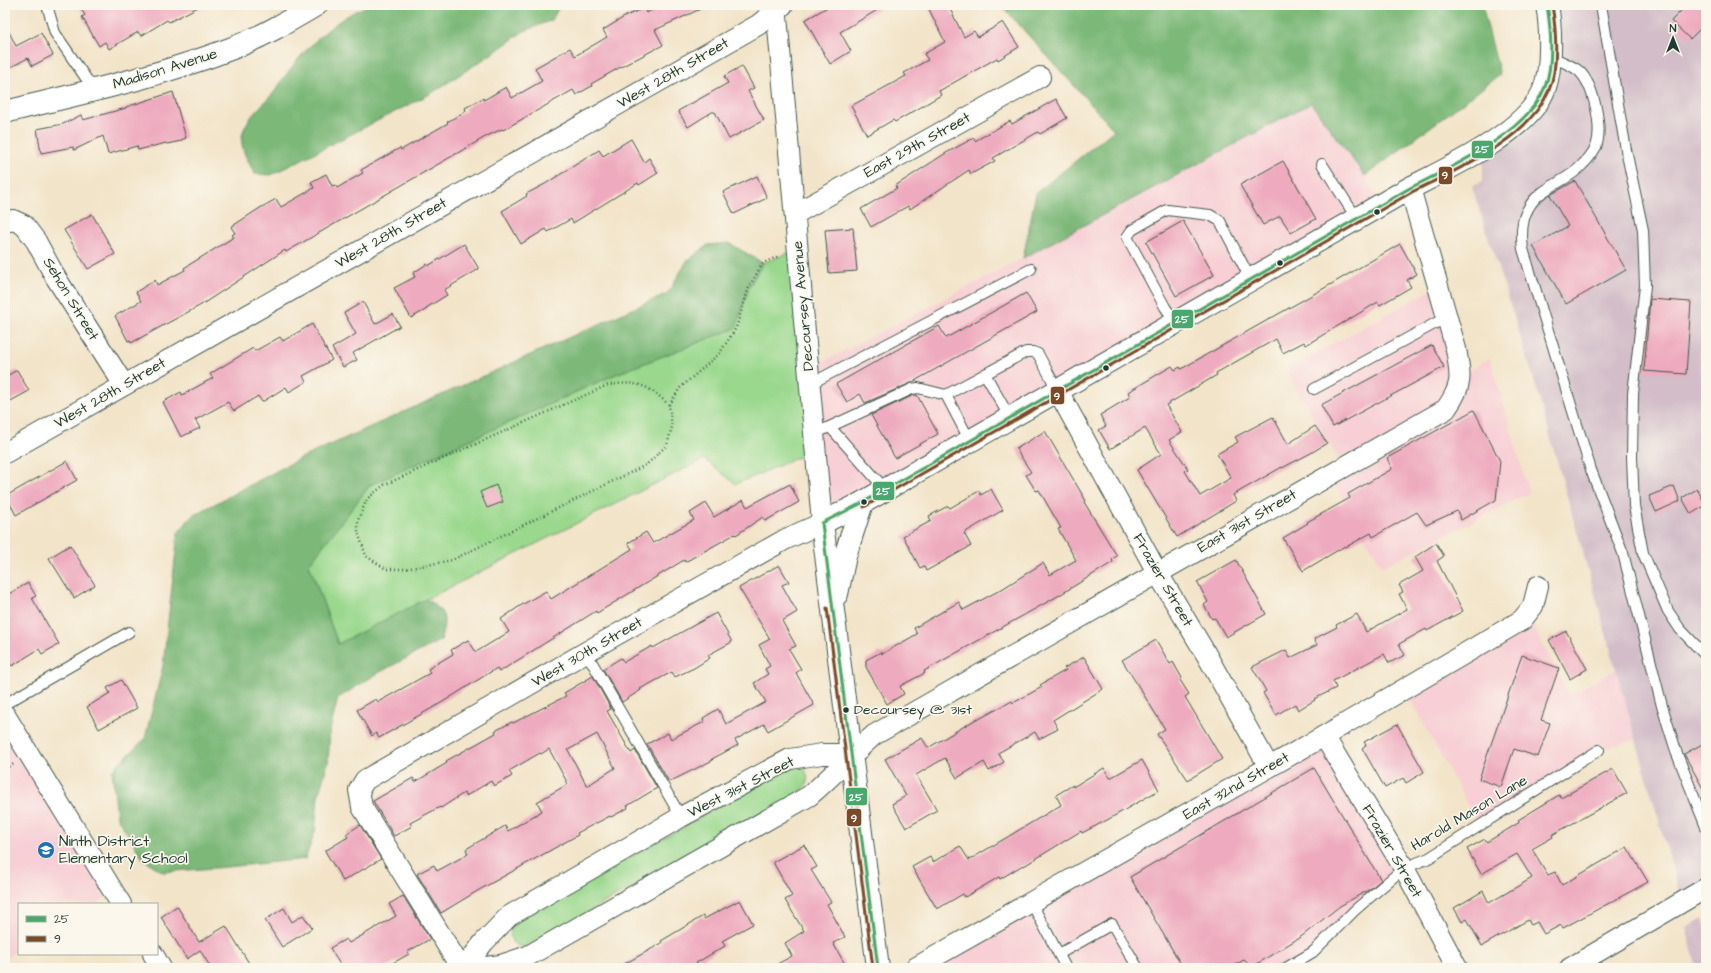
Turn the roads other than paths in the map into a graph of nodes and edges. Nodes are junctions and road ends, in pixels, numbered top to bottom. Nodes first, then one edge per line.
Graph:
1 (47, 5) edge
2 (316, 5) edge
3 (1547, 5) edge
4 (1601, 5) edge
5 (778, 7) edge
6 (1549, 56) junction
7 (1040, 77) dead end
8 (94, 90) junction
9 (5, 112) edge
10 (1322, 164) dead end
11 (1410, 188) junction
12 (795, 214) junction
13 (1357, 219) junction
14 (9, 221) edge
15 (1031, 269) dead end
16 (1251, 280) junction
17 (1447, 317) junction
18 (1176, 322) junction
19 (985, 374) junction
20 (810, 384) junction
21 (124, 385) junction
22 (1314, 389) dead end
23 (1058, 390) junction
24 (946, 395) junction
25 (1010, 418) junction
26 (822, 431) junction
27 (970, 441) junction
28 (5, 454) edge
29 (885, 490) junction
30 (862, 503) junction
31 (822, 523) junction
32 (1157, 572) junction
33 (1538, 586) dead end
34 (832, 607) junction
35 (130, 632) dead end
36 (586, 652) junction
37 (1706, 656) edge
38 (5, 704) edge
39 (5, 715) edge
40 (1324, 736) junction
41 (1599, 750) dead end
42 (851, 754) junction
43 (1269, 768) junction
44 (681, 817) junction
45 (1706, 827) edge
46 (1404, 868) junction
47 (1706, 888) edge
48 (1031, 902) junction
49 (120, 903) edge
50 (1059, 954) junction
51 (153, 955) edge
52 (161, 968) edge
53 (461, 968) edge
54 (464, 968) edge
55 (479, 968) edge
56 (878, 968) edge
57 (915, 968) edge
58 (1066, 968) edge
59 (1138, 968) edge
60 (1286, 968) edge
61 (1457, 968) edge
62 (1570, 968) edge

1 - 8 lane
2 - 8 main road, Madison Avenue
3 - 6 main road
4 - 37 lane
5 - 12 street, Decoursey Avenue
5 - 21 street, West 28th Street
6 - 11 main road
6 - 45 lane
7 - 12 street, East 29th Street
8 - 9 main road, Madison Avenue
10 - 13 lane
11 - 13 main road
11 - 17 street, East 31st Street
12 - 20 street, Decoursey Avenue
13 - 16 main road
14 - 21 street, Sehon Street
15 - 20 lane
16 - 18 main road
16 - 18 lane
17 - 22 lane
17 - 32 street, East 31st Street
18 - 23 main road
19 - 23 lane
19 - 24 lane
19 - 25 lane
20 - 26 street, Decoursey Avenue
21 - 28 street, West 28th Street
23 - 25 main road
23 - 32 street, Frazier Street
24 - 26 lane
24 - 27 lane
25 - 27 main road
26 - 29 lane
26 - 31 street, Decoursey Avenue
27 - 29 main road
29 - 30 main road
30 - 31 main road
30 - 34 main road, Decoursey Avenue
31 - 34 main road, Decoursey Avenue
31 - 36 street, West 30th Street
32 - 42 street, East 31st Street
32 - 43 street, Frazier Street
33 - 40 street, East 32nd Street
34 - 42 main road, Decoursey Avenue
35 - 38 lane
36 - 44 lane
36 - 53 street, West 30th Street
39 - 49 street
40 - 43 street, East 32nd Street
40 - 46 street, Frazier Street
41 - 46 lane, Harold Mason Lane
42 - 44 street, West 31st Street
42 - 55 street
42 - 56 main road, Decoursey Avenue
43 - 48 street, East 32nd Street
44 - 54 street, West 31st Street
46 - 60 lane, Harold Mason Lane
46 - 61 street, Frazier Street
47 - 62 street
48 - 50 lane
48 - 57 street, East 32nd Street
50 - 58 lane
50 - 59 lane
51 - 52 street

